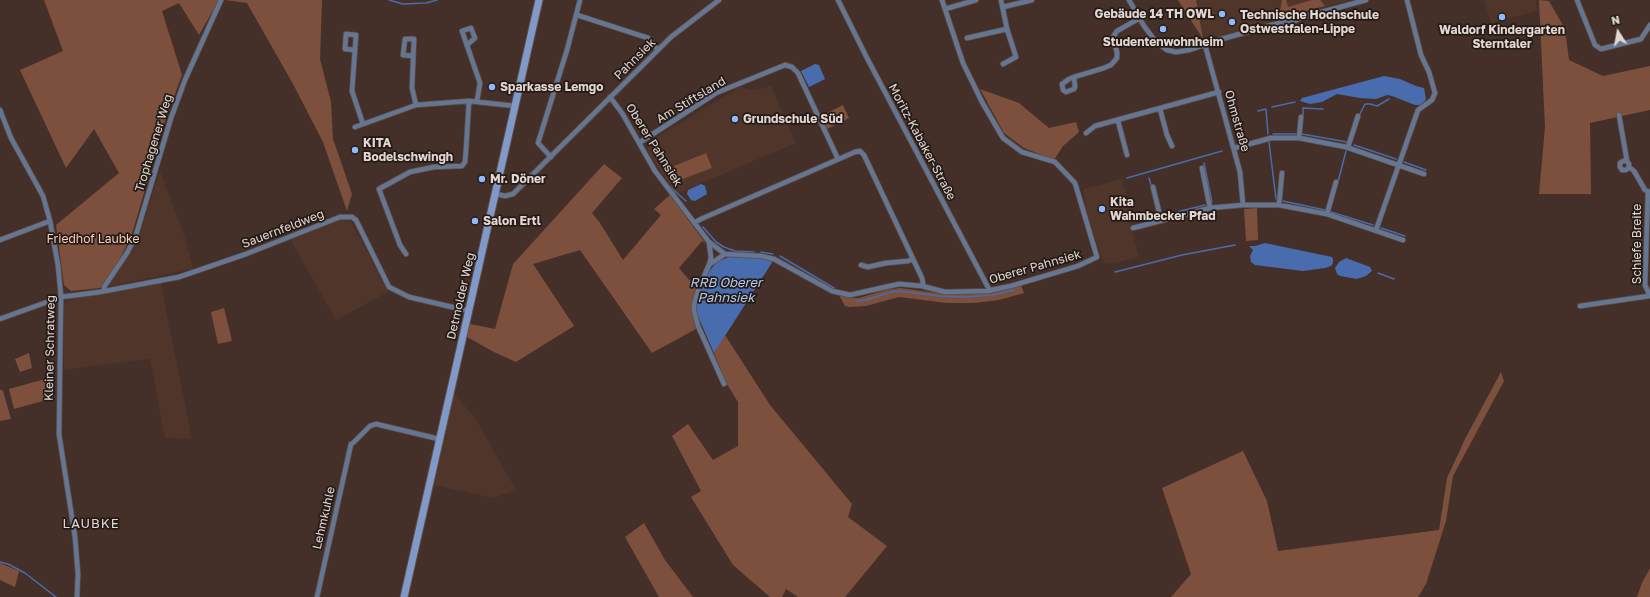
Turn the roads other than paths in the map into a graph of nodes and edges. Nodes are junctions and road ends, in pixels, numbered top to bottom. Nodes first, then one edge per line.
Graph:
1 (221, 0) edge
2 (539, 0) edge
3 (580, 0) edge
4 (719, 0) edge
5 (839, 0) edge
6 (942, 0) edge
7 (976, 0) edge
8 (1001, 0) edge
9 (1032, 0) edge
10 (1130, 0) edge
11 (1366, 0) edge
12 (1407, 0) edge
13 (1577, 0) edge
14 (1003, 7) junction
15 (945, 8) junction
16 (577, 15) junction
17 (1140, 18) junction
18 (1650, 25) edge
19 (1007, 29) junction
20 (968, 38) dead end
21 (467, 45) dead end
22 (1204, 45) junction
23 (355, 50) dead end
24 (658, 50) junction
25 (412, 56) dead end
26 (1003, 64) dead end
27 (1074, 77) dead end
28 (1219, 92) junction
29 (610, 97) junction
30 (469, 101) junction
31 (478, 101) junction
32 (416, 106) junction
33 (515, 106) junction
34 (1160, 109) junction
35 (0, 110) edge
36 (1619, 115) dead end
37 (1358, 116) dead end
38 (1301, 118) dead end
39 (1118, 121) junction
40 (363, 124) junction
41 (355, 127) dead end
42 (1086, 133) dead end
43 (1299, 138) junction
44 (639, 143) junction
45 (1172, 146) dead end
46 (1235, 148) junction
47 (1348, 148) junction
48 (1126, 155) dead end
49 (551, 156) junction
50 (838, 159) junction
51 (1627, 161) junction
52 (1398, 165) junction
53 (1629, 167) junction
54 (1202, 168) dead end
55 (1282, 173) dead end
56 (1424, 174) dead end
57 (1336, 182) dead end
58 (1153, 187) dead end
59 (1649, 192) edge
60 (496, 194) junction
61 (1243, 205) junction
62 (1279, 205) junction
63 (1210, 208) junction
64 (1327, 214) junction
65 (50, 220) junction
66 (1162, 220) junction
67 (694, 223) junction
68 (1133, 228) dead end
69 (1376, 230) junction
70 (0, 240) edge
71 (1403, 240) dead end
72 (709, 242) junction
73 (406, 254) dead end
74 (725, 254) junction
75 (913, 259) junction
76 (709, 265) junction
77 (861, 265) dead end
78 (922, 286) junction
79 (105, 291) junction
80 (990, 291) junction
81 (1649, 296) edge
82 (61, 297) junction
83 (1580, 306) dead end
84 (469, 311) junction
85 (0, 319) edge
86 (724, 384) dead end
87 (439, 439) junction
88 (77, 597) edge
89 (316, 597) edge
90 (404, 597) edge

1 - 79 street, Trophagener Weg
2 - 33 street, Detmolder Weg
3 - 16 street
4 - 24 street, Pahnsiek
5 - 80 street, Moritz-Kabaker-Straße
6 - 15 street
7 - 15 street
8 - 14 street
9 - 14 street
10 - 17 street
11 - 22 street
12 - 52 street
13 - 18 street
14 - 19 street
15 - 80 street, Oberer Pahnsiek
16 - 24 street
16 - 49 street
17 - 22 street
17 - 27 street
19 - 20 street
19 - 26 street
21 - 31 street
22 - 28 street, Ohmstraße
23 - 40 street
24 - 29 street, Pahnsiek
25 - 32 street
28 - 34 street
28 - 46 street, Ohmstraße
29 - 44 street, Oberer Pahnsiek
29 - 49 street, Pahnsiek
30 - 31 street
30 - 32 street
30 - 73 street
31 - 33 street
32 - 40 street
33 - 60 street, Detmolder Weg
34 - 39 street
34 - 45 street
35 - 65 street, Kleiner Schratweg
36 - 51 street
37 - 47 street
38 - 43 street
39 - 42 street
39 - 48 street
40 - 41 street
43 - 46 street
43 - 47 street
44 - 50 street, Am Stiftsland
44 - 67 street, Oberer Pahnsiek
46 - 61 street, Ohmstraße
47 - 52 street
49 - 60 street, Pahnsiek
50 - 67 street
50 - 75 street
51 - 53 street
51 - 53 street
52 - 56 street
52 - 69 street
53 - 59 street
54 - 63 street
55 - 62 street
57 - 64 street
58 - 66 street
59 - 81 street, Schiefe Breite
60 - 84 street, Detmolder Weg
61 - 62 street
61 - 63 street
62 - 64 street
63 - 66 street
64 - 69 street
65 - 70 street
65 - 82 street, Kleiner Schratweg
66 - 68 street
67 - 72 street, Oberer Pahnsiek
69 - 71 street
72 - 74 street, Oberer Pahnsiek
72 - 76 street
74 - 76 street
74 - 78 street, Oberer Pahnsiek
75 - 77 street
75 - 78 street
76 - 86 street
78 - 80 street, Oberer Pahnsiek
79 - 82 street, Sauernfeldweg
79 - 84 street, Sauernfeldweg
81 - 83 street, Schiefe Breite
82 - 85 street, Sauernfeldweg
82 - 88 street, Kleiner Schratweg
84 - 87 street, Detmolder Weg
87 - 89 street, Lehmkuhle
87 - 90 street, Detmolder Weg

